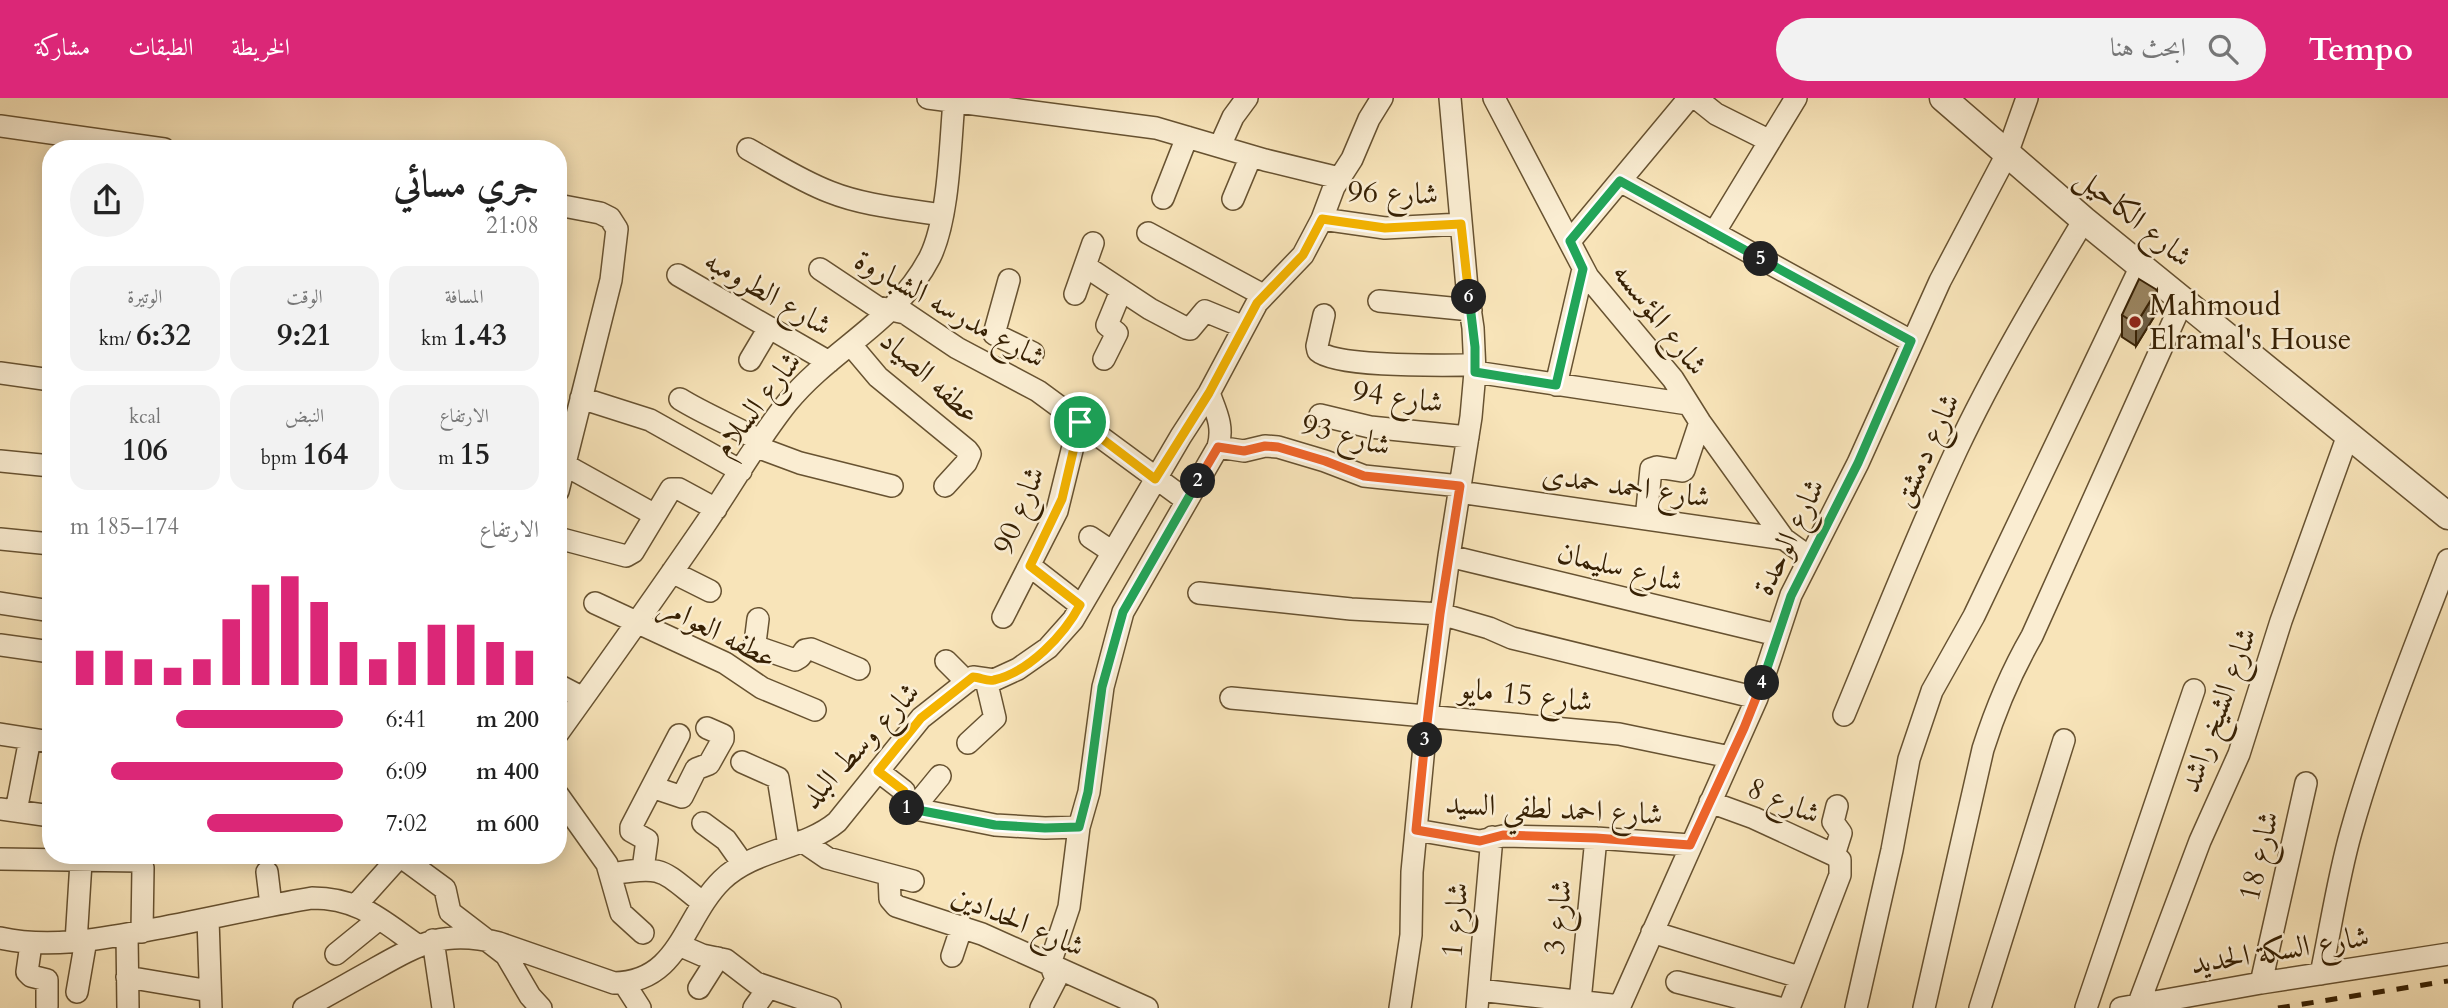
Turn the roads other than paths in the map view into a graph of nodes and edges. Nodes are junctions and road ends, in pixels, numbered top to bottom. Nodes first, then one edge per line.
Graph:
1 (928, 98) edge
2 (1247, 98) edge
3 (1382, 98) edge
4 (1450, 98) edge
5 (1494, 98) edge
6 (1689, 98) edge
7 (1696, 98) edge
8 (1796, 98) edge
9 (2027, 98) edge
10 (954, 101) junction
11 (1952, 101) edge
12 (1046, 105) edge
13 (0, 126) edge
14 (1187, 136) junction
15 (100, 140) edge
16 (1770, 141) junction
17 (1220, 146) junction
18 (748, 149) dead end
19 (2007, 154) junction
20 (1251, 156) junction
21 (1339, 178) junction
22 (1620, 181) junction
23 (1163, 198) dead end
24 (1233, 198) dead end
25 (567, 207) edge
26 (943, 215) junction
27 (1322, 219) junction
28 (2084, 220) junction
29 (1461, 224) junction
30 (1148, 233) dead end
31 (1714, 233) junction
32 (1570, 241) junction
33 (1093, 243) dead end
34 (1085, 266) junction
35 (2141, 266) junction
36 (820, 269) dead end
37 (1583, 269) junction
38 (678, 275) dead end
39 (1009, 280) dead end
40 (1121, 291) junction
41 (1076, 294) dead end
42 (1264, 296) junction
43 (2183, 300) junction
44 (1379, 301) dead end
45 (892, 310) junction
46 (1471, 310) junction
47 (1324, 315) dead end
48 (1244, 327) junction
49 (769, 328) junction
50 (994, 334) junction
51 (1911, 341) junction
52 (851, 345) junction
53 (1033, 353) dead end
54 (1104, 359) dead end
55 (750, 360) dead end
56 (980, 360) junction
57 (828, 362) junction
58 (1475, 369) junction
59 (0, 373) edge
60 (42, 379) edge
61 (1556, 385) junction
62 (1209, 393) junction
63 (581, 398) junction
64 (680, 399) dead end
65 (1688, 404) junction
66 (1320, 415) dead end
67 (1080, 422) junction
68 (1700, 422) junction
69 (2348, 435) junction
70 (1468, 437) junction
71 (759, 444) junction
72 (1218, 447) junction
73 (567, 453) edge
74 (0, 461) edge
75 (42, 465) edge
76 (741, 471) junction
77 (567, 479) edge
78 (1155, 479) junction
79 (892, 486) dead end
80 (945, 486) dead end
81 (1460, 489) junction
82 (1186, 500) junction
83 (716, 509) junction
84 (655, 515) junction
85 (2448, 516) edge
86 (1646, 519) junction
87 (1090, 537) dead end
88 (0, 539) edge
89 (1784, 539) junction
90 (567, 540) edge
91 (42, 543) edge
92 (1111, 551) junction
93 (1449, 556) junction
94 (1809, 557) junction
95 (2448, 559) edge
96 (1030, 566) junction
97 (672, 572) junction
98 (710, 591) dead end
99 (1199, 593) dead end
100 (0, 603) edge
101 (595, 603) dead end
102 (1080, 605) junction
103 (42, 610) edge
104 (1440, 614) junction
105 (1003, 617) dead end
106 (758, 619) dead end
107 (637, 623) junction
108 (1777, 635) junction
109 (0, 645) edge
110 (757, 646) junction
111 (42, 651) edge
112 (946, 661) dead end
113 (859, 669) dead end
114 (743, 675) junction
115 (976, 681) junction
116 (567, 690) edge
117 (2194, 690) dead end
118 (583, 698) junction
119 (1231, 698) dead end
120 (1756, 698) junction
121 (815, 710) dead end
122 (1427, 715) junction
123 (1844, 715) dead end
124 (567, 720) edge
125 (707, 728) dead end
126 (0, 734) edge
127 (679, 735) dead end
128 (40, 740) edge
129 (2064, 740) dead end
130 (968, 743) dead end
131 (1730, 757) junction
132 (742, 762) dead end
133 (878, 771) junction
134 (940, 776) dead end
135 (2306, 783) dead end
136 (652, 787) junction
137 (1710, 803) junction
138 (1837, 806) dead end
139 (567, 808) edge
140 (913, 809) junction
141 (8, 810) edge
142 (42, 815) edge
143 (704, 823) dead end
144 (1079, 827) junction
145 (1416, 830) junction
146 (1492, 837) junction
147 (1596, 838) junction
148 (795, 844) junction
149 (1690, 845) junction
150 (1834, 855) junction
151 (0, 859) edge
152 (42, 861) edge
153 (81, 864) edge
154 (141, 864) edge
155 (393, 864) edge
156 (411, 864) edge
157 (743, 864) junction
158 (643, 869) junction
159 (267, 872) dead end
160 (611, 874) junction
161 (889, 875) junction
162 (913, 881) dead end
163 (703, 903) junction
164 (271, 905) junction
165 (356, 905) junction
166 (208, 919) junction
167 (379, 919) junction
168 (962, 926) junction
169 (1652, 932) junction
170 (135, 933) junction
171 (643, 933) dead end
172 (0, 938) edge
173 (488, 940) junction
174 (81, 941) junction
175 (425, 943) junction
176 (31, 944) junction
177 (679, 945) junction
178 (336, 954) dead end
179 (2448, 954) edge
180 (952, 956) dead end
181 (718, 958) junction
182 (1051, 966) junction
183 (2321, 974) junction
184 (127, 977) junction
185 (1799, 977) junction
186 (1676, 982) dead end
187 (624, 983) junction
188 (2261, 983) junction
189 (699, 988) dead end
190 (768, 988) junction
191 (77, 992) dead end
192 (211, 999) edge
193 (1478, 999) edge
194 (338, 1000) edge
195 (1580, 1001) junction
196 (47, 1006) dead end
197 (2130, 1006) edge
198 (1619, 1007) edge
199 (128, 1008) edge
200 (304, 1008) edge
201 (443, 1008) edge
202 (541, 1008) edge
203 (640, 1008) edge
204 (754, 1008) edge
205 (830, 1008) edge
206 (1041, 1008) edge
207 (1147, 1008) edge
208 (1400, 1008) edge
209 (1779, 1008) edge
210 (1789, 1008) edge
211 (1856, 1008) edge
212 (1924, 1008) edge
213 (1980, 1008) edge
214 (2086, 1008) edge

1 - 10 street
2 - 17 street
3 - 21 street, شارع وسط البلد
4 - 29 street
5 - 32 street, شارع المؤسسه
6 - 22 street
7 - 16 street
8 - 16 street
9 - 19 street, شارع الوحدة
10 - 12 street
10 - 26 street, شارع السلام
11 - 19 street, شارع الكاحيل
12 - 14 street
13 - 15 street
14 - 17 street
14 - 23 street
16 - 31 street
17 - 20 street
18 - 26 street
19 - 28 street, شارع الكاحيل
19 - 51 street, شارع الوحدة
20 - 21 street
20 - 24 street
21 - 27 street, شارع وسط البلد
22 - 31 street
22 - 32 street
25 - 63 street
26 - 45 street, شارع السلام
27 - 29 street, شارع 96
27 - 42 street, شارع وسط البلد
28 - 35 street, شارع الكاحيل
28 - 123 street, شارع دمشق
29 - 46 street
30 - 42 street
31 - 51 street
32 - 37 street, شارع المؤسسه
33 - 34 street
34 - 40 street
34 - 41 street
35 - 43 street, شارع الكاحيل
35 - 211 street
36 - 45 street, شارع مدرسه الشباروة
37 - 61 street
37 - 65 street, شارع المؤسسه
38 - 49 street, شارع الطرومبه
39 - 50 street
40 - 48 street
40 - 54 street
42 - 48 street, شارع وسط البلد
43 - 69 street, شارع الكاحيل
43 - 212 street
44 - 46 street
45 - 52 street, شارع السلام
45 - 56 street, شارع مدرسه الشباروة
46 - 58 street
47 - 58 street
48 - 62 street, شارع وسط البلد
49 - 55 street
49 - 57 street, شارع الطرومبه
50 - 53 street
50 - 56 street
51 - 94 street, شارع الوحدة
52 - 57 street, شارع السلام
52 - 80 street, عطفه الصياد
56 - 67 street, شارع مدرسه الشباروة
57 - 71 street, شارع السلام
58 - 61 street
58 - 70 street
59 - 60 street
61 - 65 street
62 - 72 street
62 - 78 street, شارع وسط البلد
63 - 73 street
63 - 76 street
64 - 71 street
65 - 68 street, شارع المؤسسه
66 - 70 street, شارع 94
67 - 78 street, شارع مدرسه الشباروة
67 - 96 street, شارع 90
68 - 86 street
68 - 89 street, شارع المؤسسه
69 - 85 street, شارع الكاحيل
69 - 197 street, شارع الشيخ راشد
70 - 81 street
71 - 76 street, شارع السلام
71 - 79 street
72 - 81 street, شارع 93
72 - 82 street
74 - 75 street
76 - 83 street, شارع السلام
77 - 84 street
78 - 82 street, شارع مدرسه الشباروة
78 - 92 street, شارع وسط البلد
81 - 86 street, شارع احمد حمدى
81 - 93 street
82 - 144 street
83 - 84 street
83 - 97 street, شارع السلام
84 - 90 street
86 - 89 street, شارع احمد حمدى
87 - 92 street
88 - 91 street
89 - 94 street, شارع المؤسسه
92 - 102 street, شارع وسط البلد
93 - 104 street
93 - 108 street, شارع سليمان
94 - 108 street, شارع الوحدة
95 - 183 street
96 - 102 street
96 - 105 street, شارع 90
97 - 98 street
97 - 107 street, شارع السلام
99 - 104 street
100 - 103 street
101 - 107 street, عطفه العوامر
102 - 115 street, شارع وسط البلد
104 - 120 street
104 - 122 street
106 - 110 street, عطفه العوامر
107 - 114 street, عطفه العوامر
107 - 118 street, شارع السلام
108 - 120 street, شارع الوحدة
109 - 111 street
110 - 113 street, عطفه العوامر
110 - 114 street
112 - 115 street
114 - 121 street, عطفه العوامر
115 - 130 street
115 - 133 street, شارع وسط البلد
116 - 118 street
117 - 214 street
118 - 124 street, شارع السلام
119 - 122 street, شارع 15 مايو
120 - 131 street, شارع الوحدة
122 - 131 street, شارع 15 مايو
122 - 145 street
125 - 136 street
126 - 128 street
127 - 136 street
128 - 141 street
129 - 213 street
131 - 137 street, شارع الوحدة
132 - 148 street
133 - 140 street
133 - 148 street, شارع وسط البلد
134 - 140 street
135 - 188 street, شارع 18
136 - 158 street
137 - 149 street, شارع الوحدة
137 - 150 street, شارع 8
138 - 150 street
139 - 160 street
140 - 144 street
141 - 142 street
143 - 157 street
144 - 182 street
145 - 146 street, شارع احمد لطفي السيد
145 - 208 street
146 - 147 street, شارع احمد لطفي السيد
146 - 193 street, شارع 1
147 - 149 street, شارع احمد لطفي السيد
147 - 195 street, شارع 3
148 - 157 street, شارع وسط البلد
148 - 161 street
149 - 169 street, شارع الوحدة
150 - 185 street
151 - 152 street
153 - 174 street
154 - 170 street
155 - 165 street
156 - 173 street
157 - 163 street, شارع وسط البلد
158 - 160 street
158 - 163 street
159 - 164 street
160 - 171 street
161 - 162 street
161 - 168 street, شارع الحدادين
163 - 177 street, شارع وسط البلد
164 - 165 street
164 - 166 street
165 - 167 street
166 - 170 street
166 - 192 street
167 - 175 street
167 - 178 street
168 - 180 street
168 - 182 street, شارع الحدادين
169 - 185 street
169 - 198 street, شارع الوحدة
170 - 174 street
170 - 184 street
172 - 176 street
173 - 175 street
173 - 187 street
173 - 202 street
174 - 176 street
174 - 191 street
175 - 194 street
175 - 201 street
176 - 196 street
177 - 181 street
177 - 187 street, شارع وسط البلد
179 - 183 street, شارع السكة الحديد
181 - 189 street
181 - 190 street
182 - 206 street
182 - 207 street, شارع الحدادين
183 - 188 street, شارع السكة الحديد
184 - 192 street
184 - 199 street
185 - 210 street
186 - 209 street
187 - 203 street
188 - 197 street, شارع السكة الحديد
190 - 204 street
190 - 205 street
193 - 195 street
194 - 200 street
195 - 198 street

